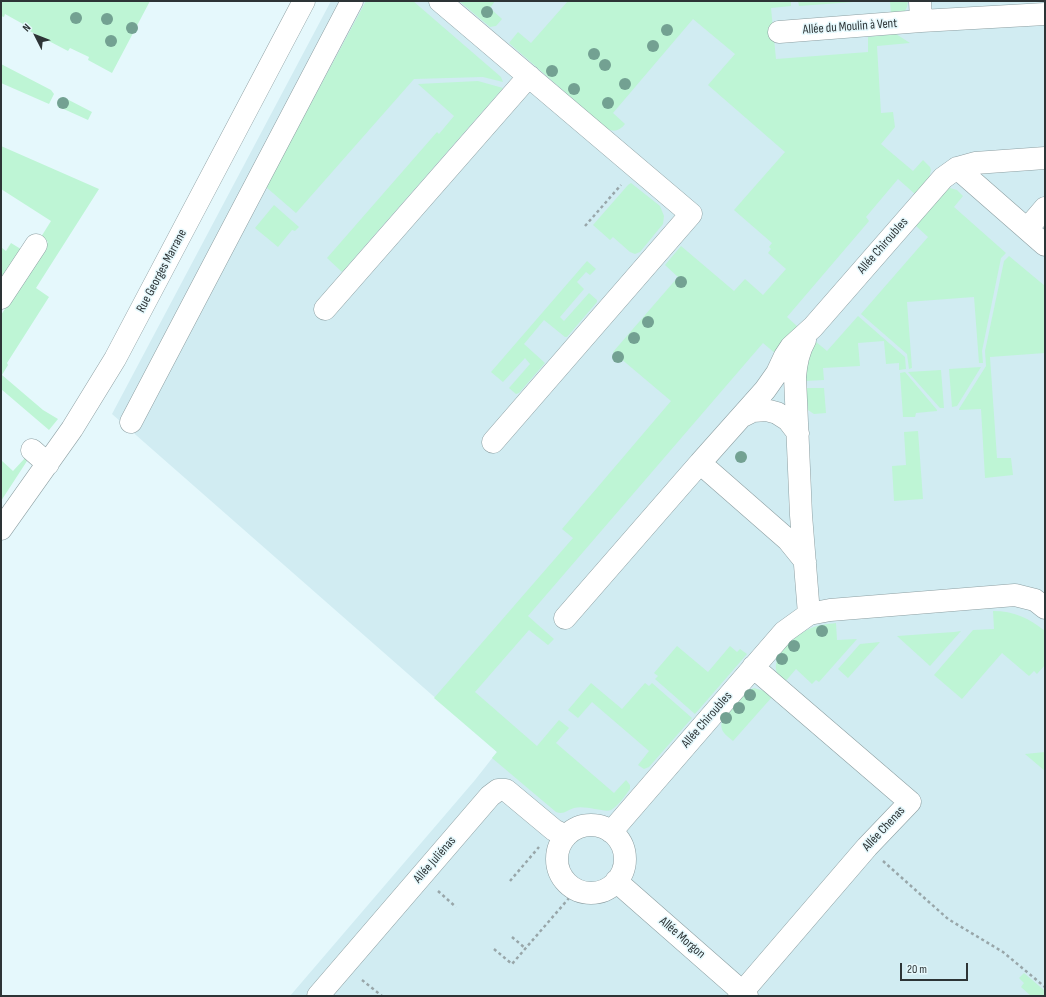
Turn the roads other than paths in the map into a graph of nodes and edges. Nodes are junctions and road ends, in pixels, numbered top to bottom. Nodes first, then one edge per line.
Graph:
1 (304, 1) edge
2 (352, 1) edge
3 (440, 1) edge
4 (921, 11) edge
5 (1045, 14) edge
6 (779, 32) dead end
7 (529, 76) junction
8 (1045, 158) edge
9 (957, 168) junction
10 (1045, 208) edge
11 (1027, 229) junction
12 (36, 245) dead end
13 (1045, 245) edge
14 (1, 298) edge
15 (325, 309) dead end
16 (813, 327) junction
17 (741, 418) junction
18 (130, 422) dead end
19 (798, 433) junction
20 (493, 442) dead end
21 (32, 450) dead end
22 (700, 463) junction
23 (48, 464) junction
24 (2, 527) edge
25 (805, 561) junction
26 (1045, 608) edge
27 (809, 614) junction
28 (565, 618) dead end
29 (752, 667) junction
30 (611, 832) junction
31 (560, 833) junction
32 (616, 881) junction
33 (742, 994) edge
34 (318, 996) edge

1 - 23 street, Rue Georges Marrane
2 - 18 street
3 - 7 street
4 - 5 street, Allée du Moulin à Vent
4 - 6 street, Allée du Moulin à Vent
7 - 15 street
7 - 20 street
8 - 9 street, Allée Chiroubles
9 - 11 street
9 - 16 street, Allée Chiroubles
10 - 11 street
11 - 13 street
12 - 14 street
16 - 17 street, Allée Chiroubles
16 - 19 street, Allée Chiroubles
17 - 19 street, Allée Chiroubles
17 - 22 street, Allée Chiroubles
19 - 25 street, Allée Chiroubles
21 - 23 street
22 - 25 street
22 - 28 street, Allée Chiroubles
23 - 24 street, Rue Georges Marrane
25 - 27 street, Allée Chiroubles
26 - 27 street, Allée Chiroubles
27 - 29 street, Allée Chiroubles
29 - 30 street, Allée Chiroubles
29 - 33 street, Allée Chenas
30 - 31 street
30 - 32 street
31 - 32 street
31 - 34 street, Allée Juliénas
32 - 33 street, Allée Morgon

